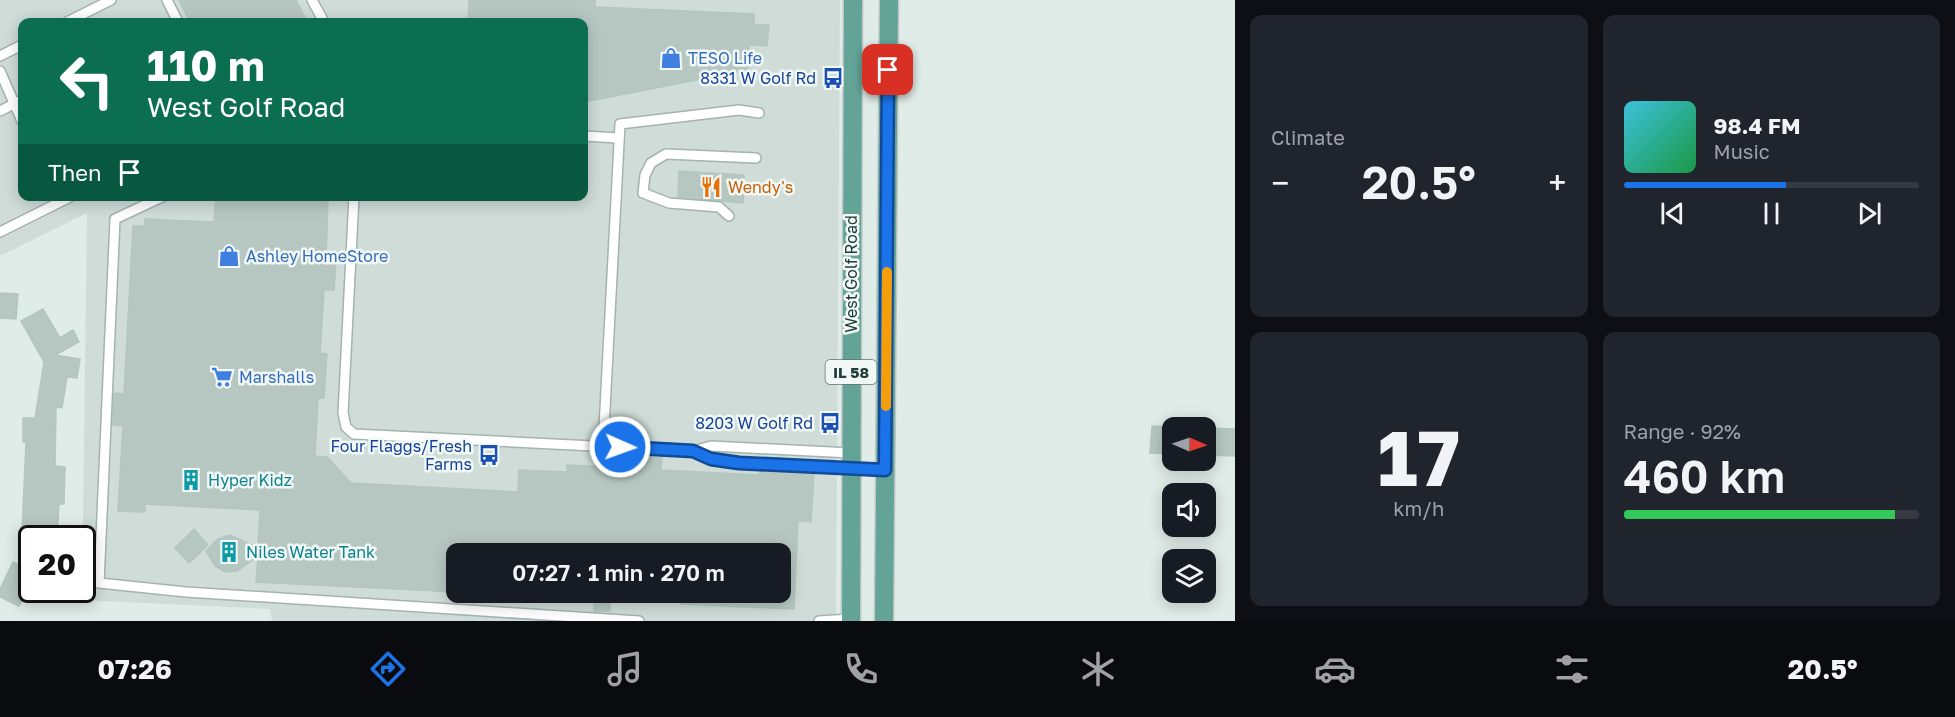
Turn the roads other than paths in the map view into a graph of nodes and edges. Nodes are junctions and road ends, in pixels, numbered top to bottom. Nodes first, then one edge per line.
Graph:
1 (111, 0) edge
2 (167, 0) edge
3 (312, 0) edge
4 (853, 0) edge
5 (889, 0) edge
6 (75, 18) edge
7 (176, 18) edge
8 (322, 18) edge
9 (18, 47) edge
10 (0, 56) edge
11 (0, 70) edge
12 (18, 100) edge
13 (18, 102) edge
14 (0, 111) edge
15 (759, 113) dead end
16 (588, 136) edge
17 (618, 138) junction
18 (756, 158) dead end
19 (56, 201) edge
20 (153, 201) edge
21 (354, 201) edge
22 (729, 216) dead end
23 (0, 232) edge
24 (603, 447) junction
25 (693, 451) junction
26 (851, 461) junction
27 (885, 470) junction
28 (850, 620) edge
29 (639, 621) edge
30 (819, 621) edge
31 (884, 621) edge

1 - 6 lane
2 - 7 lane
3 - 8 lane
4 - 26 main road, West Golf Road / IL 58
5 - 27 main road, IL 58
9 - 10 lane
11 - 12 lane
13 - 14 lane
15 - 17 lane
16 - 17 lane
17 - 24 lane
18 - 22 lane
19 - 23 lane
20 - 29 lane
21 - 24 lane
24 - 25 lane
25 - 26 lane
25 - 26 lane
26 - 27 lane
26 - 28 main road, West Golf Road / IL 58
27 - 31 main road, IL 58
28 - 30 lane

